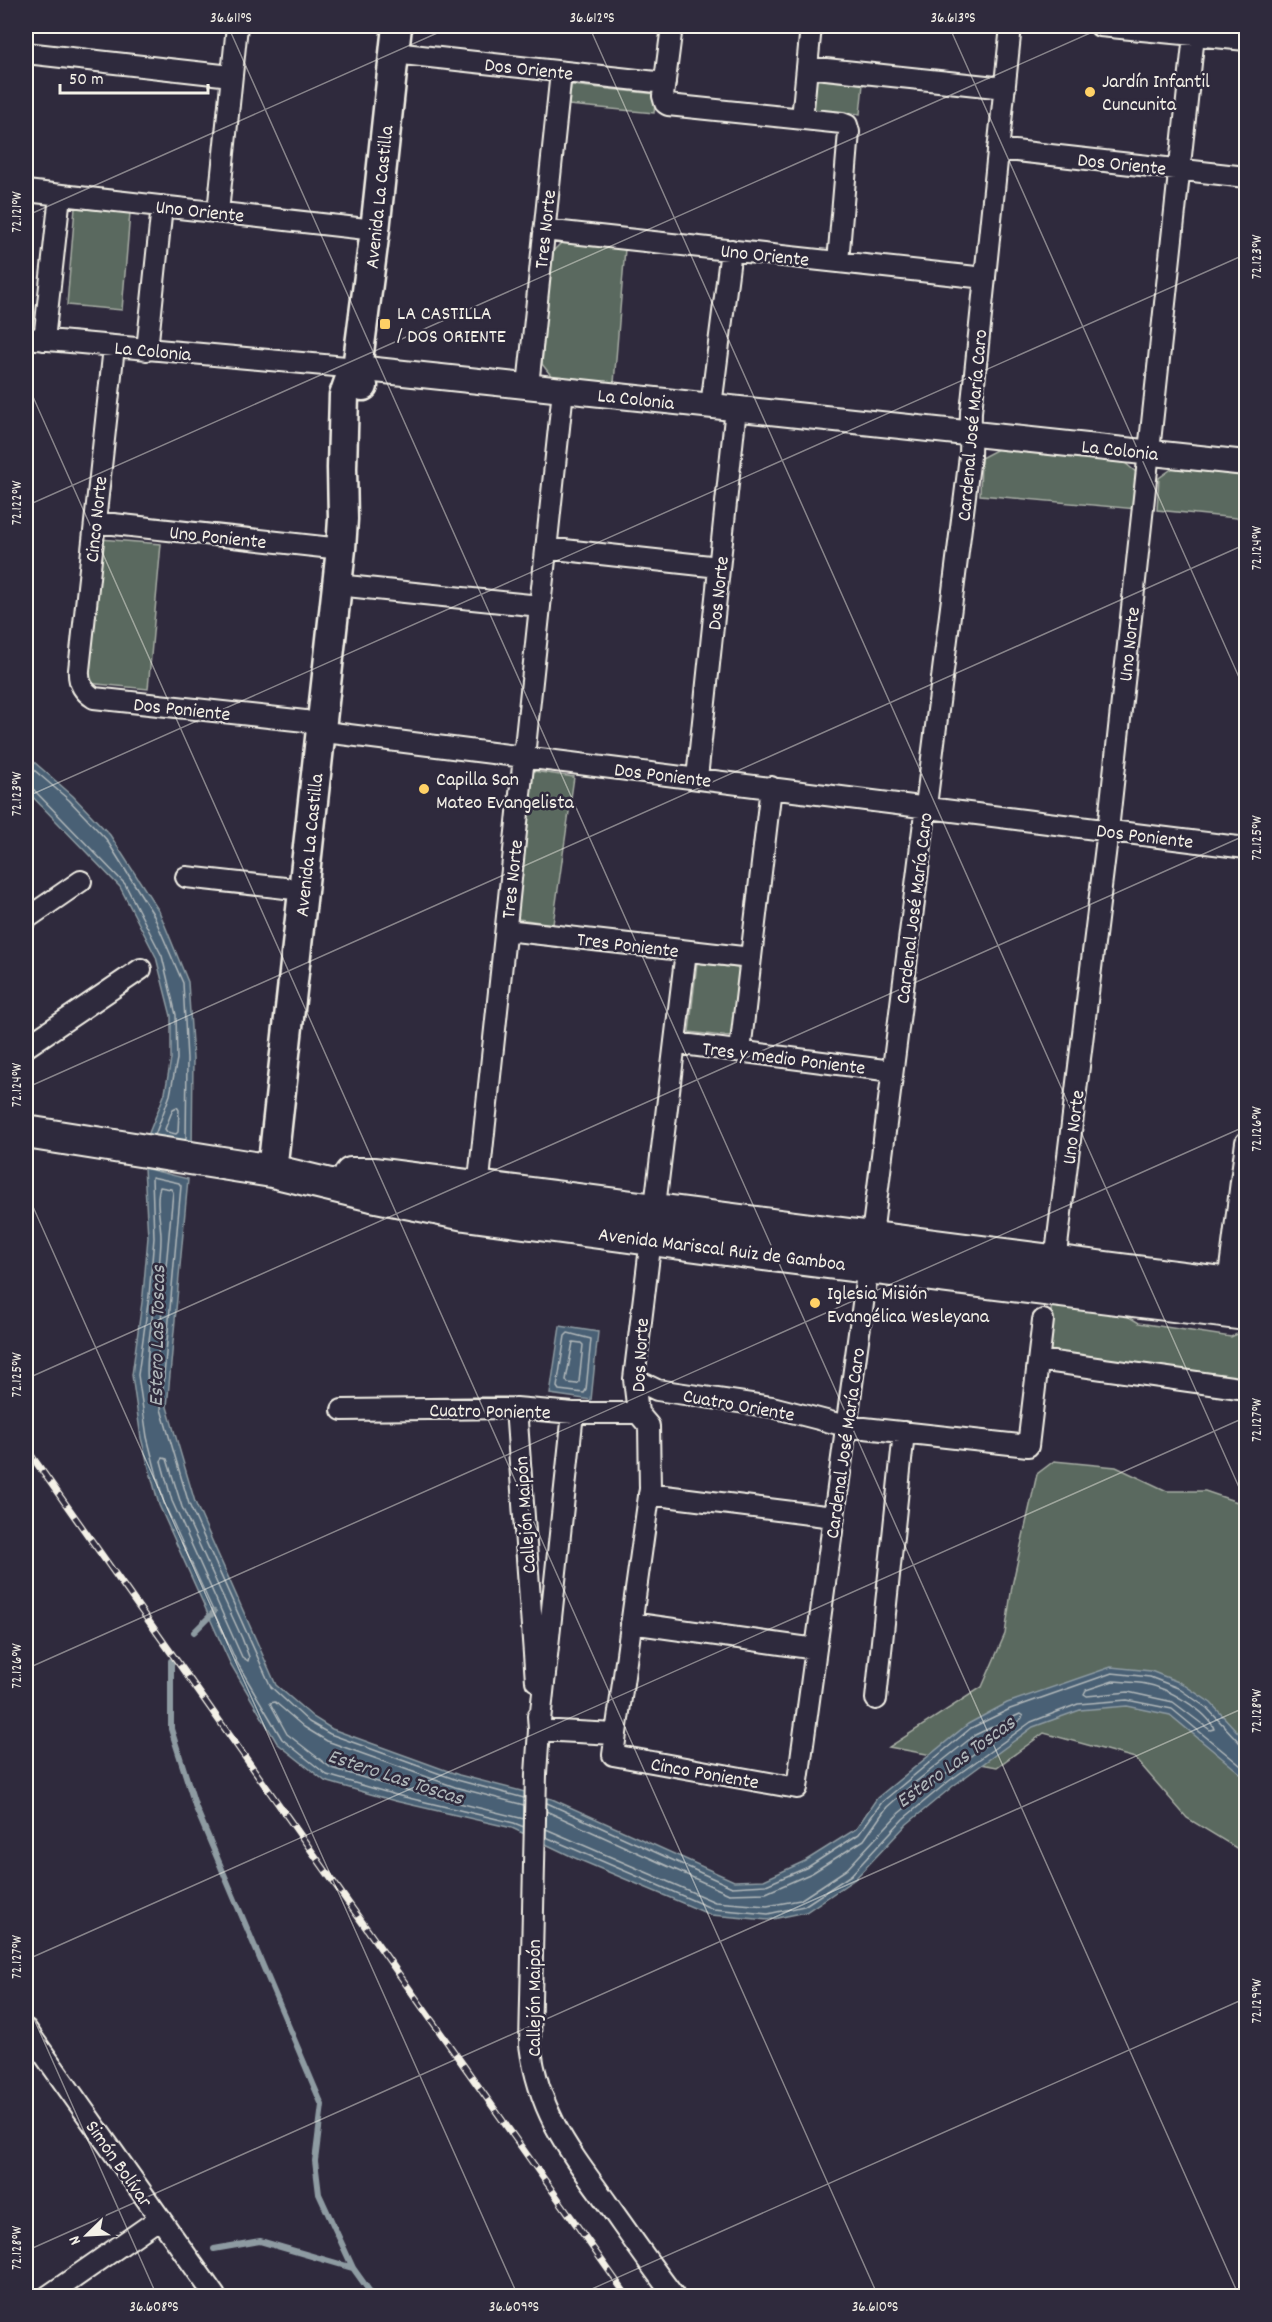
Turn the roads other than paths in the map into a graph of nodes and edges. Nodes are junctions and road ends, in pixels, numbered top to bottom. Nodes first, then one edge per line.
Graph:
1 (237, 26) edge
2 (397, 26) edge
3 (672, 26) edge
4 (811, 26) edge
5 (1011, 26) edge
6 (1100, 26) edge
7 (1194, 30) edge
8 (1246, 40) edge
9 (26, 54) edge
10 (394, 54) junction
11 (807, 67) junction
12 (561, 72) junction
13 (231, 76) junction
14 (665, 83) junction
15 (1005, 88) junction
16 (802, 119) junction
17 (998, 149) junction
18 (1179, 169) junction
19 (1246, 177) edge
20 (26, 191) edge
21 (60, 195) junction
22 (162, 206) junction
23 (218, 212) junction
24 (375, 230) junction
25 (544, 230) junction
26 (731, 250) junction
27 (837, 262) junction
28 (985, 278) junction
29 (35, 339) edge
30 (114, 347) junction
31 (147, 350) junction
32 (357, 368) junction
33 (528, 386) junction
34 (563, 390) junction
35 (711, 406) junction
36 (736, 408) junction
37 (971, 433) junction
38 (1149, 452) junction
39 (1246, 463) edge
40 (95, 522) junction
41 (546, 548) junction
42 (341, 549) junction
43 (719, 567) junction
44 (337, 585) junction
45 (540, 606) junction
46 (83, 690) joint
47 (321, 728) junction
48 (524, 756) junction
49 (697, 778) junction
50 (771, 787) junction
51 (926, 806) junction
52 (1108, 830) junction
53 (1246, 848) edge
54 (186, 877) dead end
55 (81, 881) dead end
56 (303, 890) junction
57 (26, 919) edge
58 (506, 930) junction
59 (686, 951) junction
60 (751, 958) junction
61 (141, 969) dead end
62 (675, 1043) junction
63 (26, 1047) edge
64 (740, 1051) junction
65 (892, 1071) junction
66 (26, 1132) edge
67 (1246, 1142) edge
68 (272, 1171) junction
69 (478, 1189) junction
70 (653, 1225) junction
71 (870, 1253) junction
72 (1055, 1262) junction
73 (1237, 1285) edge
74 (1246, 1314) edge
75 (1043, 1320) dead end
76 (1039, 1360) junction
77 (634, 1379) junction
78 (1246, 1389) edge
79 (516, 1408) junction
80 (342, 1410) dead end
81 (573, 1413) junction
82 (638, 1413) junction
83 (846, 1426) junction
84 (904, 1432) junction
85 (649, 1494) junction
86 (834, 1517) junction
87 (631, 1623) junction
88 (816, 1648) junction
89 (876, 1700) dead end
90 (539, 1730) junction
91 (615, 1734) junction
92 (613, 1755) joint
93 (797, 1788) joint
94 (26, 2029) edge
95 (160, 2218) junction
96 (48, 2296) edge
97 (215, 2296) edge
98 (674, 2296) edge

1 - 13 street
2 - 10 main road, Avenida La Castilla
3 - 14 street
4 - 11 street
5 - 15 street, Cardenal José María Caro
6 - 7 street
7 - 8 street
7 - 18 street, Uno Norte
9 - 13 street
10 - 12 street, Dos Oriente
10 - 24 main road, Avenida La Castilla
11 - 15 street
11 - 16 street
12 - 14 street, Dos Oriente
12 - 25 street, Tres Norte
13 - 23 street
14 - 16 street
15 - 17 street, Cardenal José María Caro
16 - 27 street
17 - 18 street, Dos Oriente
17 - 28 street, Cardenal José María Caro
18 - 19 street, Dos Oriente
18 - 38 street, Uno Norte
20 - 21 street, Uno Oriente
21 - 22 street, Uno Oriente
21 - 29 street
22 - 23 street, Uno Oriente
22 - 31 street
23 - 24 street, Uno Oriente
24 - 32 main road, Avenida La Castilla
25 - 26 street, Uno Oriente
25 - 33 street, Tres Norte
26 - 27 street, Uno Oriente
26 - 35 street
27 - 28 street, Uno Oriente
28 - 37 street, Cardenal José María Caro
29 - 30 street, La Colonia
30 - 31 street, La Colonia
30 - 40 street, Cinco Norte
31 - 32 street, La Colonia
32 - 33 street, La Colonia
32 - 42 main road, Avenida La Castilla
33 - 34 street, La Colonia
34 - 35 street, La Colonia
34 - 41 street, Tres Norte
35 - 36 street, La Colonia
36 - 37 street, La Colonia
36 - 43 street, Dos Norte
37 - 38 street, La Colonia
37 - 51 street, Cardenal José María Caro
38 - 39 street, La Colonia
38 - 52 street, Uno Norte
40 - 42 street, Uno Poniente
40 - 46 street, Cinco Norte
41 - 43 street
41 - 45 street, Tres Norte
42 - 44 main road, Avenida La Castilla
43 - 49 street, Dos Norte
44 - 45 street
44 - 47 main road, Avenida La Castilla
45 - 48 street, Tres Norte
46 - 47 street, Dos Poniente
47 - 48 street, Dos Poniente
47 - 56 main road, Avenida La Castilla
48 - 49 street, Dos Poniente
48 - 58 street, Tres Norte
49 - 50 street, Dos Poniente
50 - 51 street, Dos Poniente
50 - 60 street
51 - 52 street, Dos Poniente
51 - 65 street, Cardenal José María Caro
52 - 53 street, Dos Poniente
52 - 72 street, Uno Norte
54 - 56 street
55 - 57 street
56 - 68 main road, Avenida La Castilla
58 - 59 street, Tres Poniente
58 - 69 street, Tres Norte
59 - 60 street, Tres Poniente
59 - 62 street, Dos Norte
60 - 64 street
61 - 63 street
62 - 64 street, Tres y medio Poniente
62 - 70 street, Dos Norte
64 - 65 street, Tres y medio Poniente
65 - 71 street, Cardenal José María Caro
66 - 68 main road, Avenida Mariscal Ruiz de Gamboa
67 - 73 street
68 - 69 main road, Avenida Mariscal Ruiz de Gamboa
68 - 70 main road, Avenida Mariscal Ruiz de Gamboa
69 - 70 main road, Avenida Mariscal Ruiz de Gamboa
70 - 71 main road, Avenida Mariscal Ruiz de Gamboa
70 - 77 street, Dos Norte
71 - 72 main road, Avenida Mariscal Ruiz de Gamboa
71 - 74 main road, Avenida Mariscal Ruiz de Gamboa
71 - 83 street, Cardenal José María Caro
72 - 73 main road, Avenida Mariscal Ruiz de Gamboa
75 - 76 street
76 - 78 street
76 - 84 street
77 - 82 street, Dos Norte
77 - 83 street, Cuatro Oriente
79 - 80 street, Cuatro Poniente
79 - 81 street, Cuatro Poniente
79 - 90 street, Callejón Maipón
81 - 82 street, Cuatro Poniente
81 - 90 street, Callejón Maipón
82 - 85 street, Dos Norte
83 - 84 street
83 - 86 street, Cardenal José María Caro
84 - 89 street
85 - 86 street
85 - 87 street, Dos Norte
86 - 88 street, Cardenal José María Caro
87 - 88 street
87 - 91 street, Dos Norte
88 - 93 street, Cardenal José María Caro
90 - 91 street
90 - 98 street, Callejón Maipón
91 - 92 street, Dos Norte
92 - 93 street, Cinco Poniente
94 - 95 street, Simón Bolívar
95 - 96 street
95 - 97 street, Simón Bolívar

